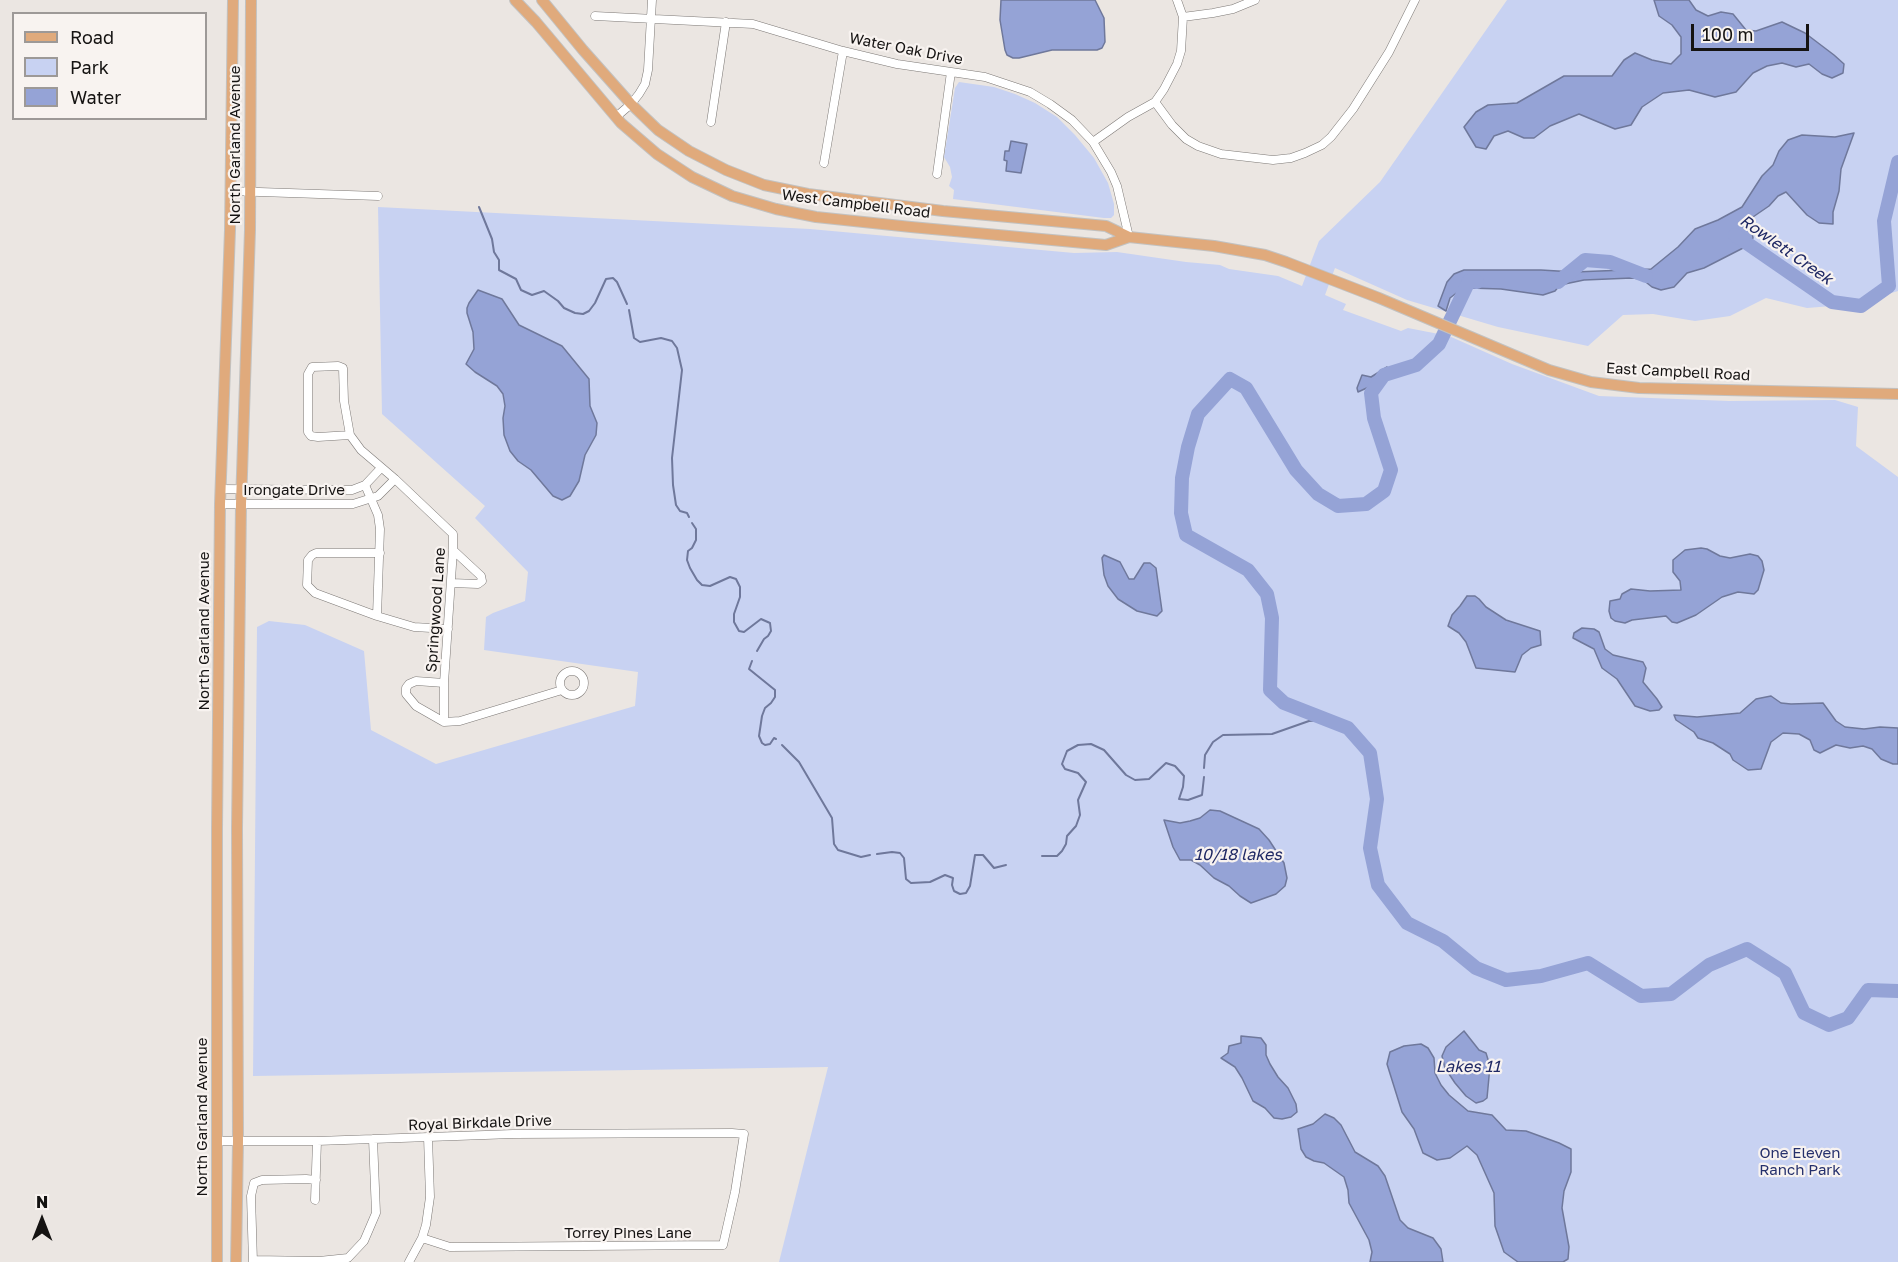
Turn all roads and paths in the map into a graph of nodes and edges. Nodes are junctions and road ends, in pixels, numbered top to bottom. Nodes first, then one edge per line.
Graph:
1 (233, 0) edge
2 (251, 0) edge
3 (515, 0) edge
4 (543, 0) edge
5 (652, 0) edge
6 (1177, 0) edge
7 (1255, 0) edge
8 (1415, 0) edge
9 (528, 13) junction
10 (595, 16) dead end
11 (1183, 17) junction
12 (652, 19) junction
13 (726, 22) junction
14 (843, 51) junction
15 (951, 72) junction
16 (1155, 102) junction
17 (631, 104) junction
18 (616, 117) junction
19 (711, 122) dead end
20 (1094, 142) junction
21 (824, 163) dead end
22 (937, 174) dead end
23 (230, 192) junction
24 (250, 192) junction
25 (378, 196) dead end
26 (1129, 237) junction
27 (1365, 292) joint
28 (1898, 393) edge
29 (350, 435) junction
30 (381, 468) junction
31 (395, 479) junction
32 (365, 485) junction
33 (220, 489) junction
34 (241, 489) junction
35 (372, 499) junction
36 (220, 504) junction
37 (240, 504) junction
38 (453, 550) junction
39 (380, 553) junction
40 (451, 583) junction
41 (377, 616) junction
42 (448, 629) junction
43 (444, 683) junction
44 (562, 690) dead end
45 (444, 722) junction
46 (744, 1134) joint
47 (428, 1137) junction
48 (373, 1139) junction
49 (238, 1140) junction
50 (218, 1141) junction
51 (317, 1141) junction
52 (316, 1180) junction
53 (315, 1200) dead end
54 (423, 1238) junction
55 (253, 1261) edge
56 (217, 1262) edge
57 (236, 1262) edge
58 (409, 1262) edge

1 - 23 main road, North Garland Avenue
2 - 24 main road, North Garland Avenue
3 - 9 main road, West Campbell Road
4 - 9 main road
4 - 17 main road, West Campbell Road
5 - 12 street
6 - 11 street
7 - 11 street
8 - 16 street
9 - 18 main road, West Campbell Road
10 - 12 street, Water Oak Drive
11 - 16 street
12 - 13 street, Water Oak Drive
12 - 17 street
13 - 14 street, Water Oak Drive
13 - 19 street
14 - 15 street, Water Oak Drive
14 - 21 street
15 - 20 street, Water Oak Drive
15 - 22 street
16 - 20 street
17 - 18 street
17 - 26 main road, West Campbell Road
18 - 26 main road, West Campbell Road
20 - 26 street, Water Oak Drive
23 - 24 street
23 - 33 main road, North Garland Avenue
24 - 25 street
24 - 34 main road, North Garland Avenue
26 - 27 main road, West Campbell Road
27 - 28 main road, East Campbell Road
29 - 29 street
29 - 30 street, Springwood Lane
30 - 31 street, Springwood Lane
30 - 32 street, Irongate Drive
31 - 35 street
31 - 38 street, Springwood Lane
32 - 34 street, Irongate Drive
32 - 35 street
33 - 34 street, Irongate Drive
33 - 36 main road, North Garland Avenue
34 - 37 main road, North Garland Avenue
35 - 37 street, Irongate Drive
35 - 39 street
36 - 37 street, Irongate Drive
36 - 50 main road, North Garland Avenue
37 - 49 main road, North Garland Avenue
38 - 40 street, Springwood Lane
38 - 40 street
39 - 41 street
39 - 41 street
40 - 42 street, Springwood Lane
41 - 42 street
42 - 43 street, Springwood Lane
43 - 45 street, Springwood Lane
43 - 45 street
44 - 45 street
46 - 47 street, Royal Birkdale Drive
46 - 54 street, Torrey Pines Lane
47 - 48 street, Royal Birkdale Drive
47 - 54 street
48 - 51 street, Royal Birkdale Drive
48 - 55 street
49 - 50 street, Royal Birkdale Drive
49 - 51 street, Royal Birkdale Drive
49 - 57 main road, North Garland Avenue
50 - 56 main road, North Garland Avenue
51 - 52 street
52 - 53 street
52 - 55 street
54 - 58 street

